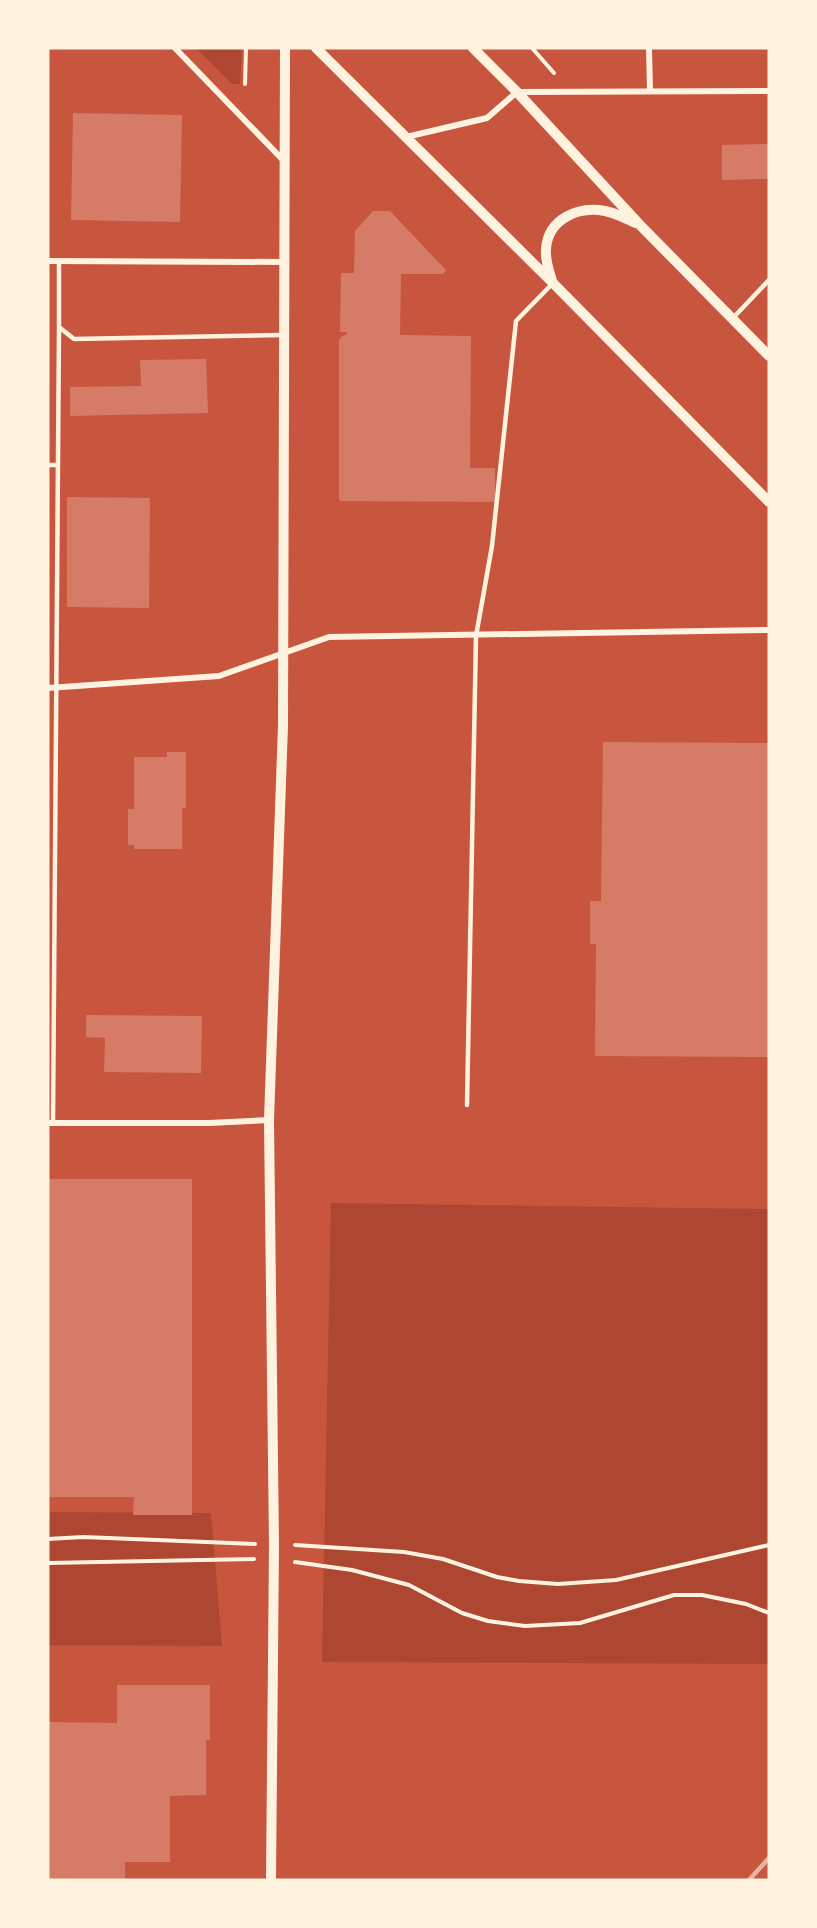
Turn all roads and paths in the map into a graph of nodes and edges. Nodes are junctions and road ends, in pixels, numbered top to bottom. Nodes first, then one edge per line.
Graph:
1 (174, 48) edge
2 (246, 48) edge
3 (285, 48) edge
4 (316, 48) edge
5 (473, 48) edge
6 (532, 48) edge
7 (650, 48) edge
8 (554, 73) dead end
9 (245, 84) dead end
10 (650, 91) junction
11 (769, 91) edge
12 (517, 92) junction
13 (405, 137) junction
14 (284, 161) junction
15 (639, 224) junction
16 (48, 261) edge
17 (59, 261) junction
18 (284, 262) junction
19 (769, 280) edge
20 (553, 283) junction
21 (733, 318) junction
22 (59, 327) junction
23 (285, 335) junction
24 (769, 356) edge
25 (48, 465) edge
26 (57, 465) junction
27 (769, 502) edge
28 (769, 630) edge
29 (477, 636) junction
30 (282, 654) junction
31 (52, 688) edge
32 (51, 910) edge
33 (467, 1105) dead end
34 (269, 1120) junction
35 (50, 1124) edge
36 (48, 1539) edge
37 (274, 1545) junction
38 (769, 1545) edge
39 (274, 1559) junction
40 (48, 1563) edge
41 (769, 1614) edge
42 (271, 1880) edge

1 - 14 street
2 - 9 path
3 - 14 street
4 - 13 street
5 - 12 street
6 - 8 path
7 - 10 street
10 - 11 street
10 - 12 street
12 - 13 street
12 - 15 street
13 - 20 street
14 - 18 street
15 - 20 street
15 - 21 street
16 - 17 street
17 - 18 street
17 - 22 lane
18 - 23 street
19 - 21 lane
20 - 27 street
20 - 29 lane
21 - 24 street
22 - 23 lane
22 - 26 lane
23 - 30 street
25 - 26 lane
26 - 31 lane
28 - 29 street
29 - 30 street
29 - 33 lane
30 - 31 street
30 - 34 street
31 - 32 lane
32 - 35 lane
34 - 35 street
34 - 37 street
36 - 37 path
37 - 38 path
37 - 39 street
39 - 40 path
39 - 41 path
39 - 42 street

